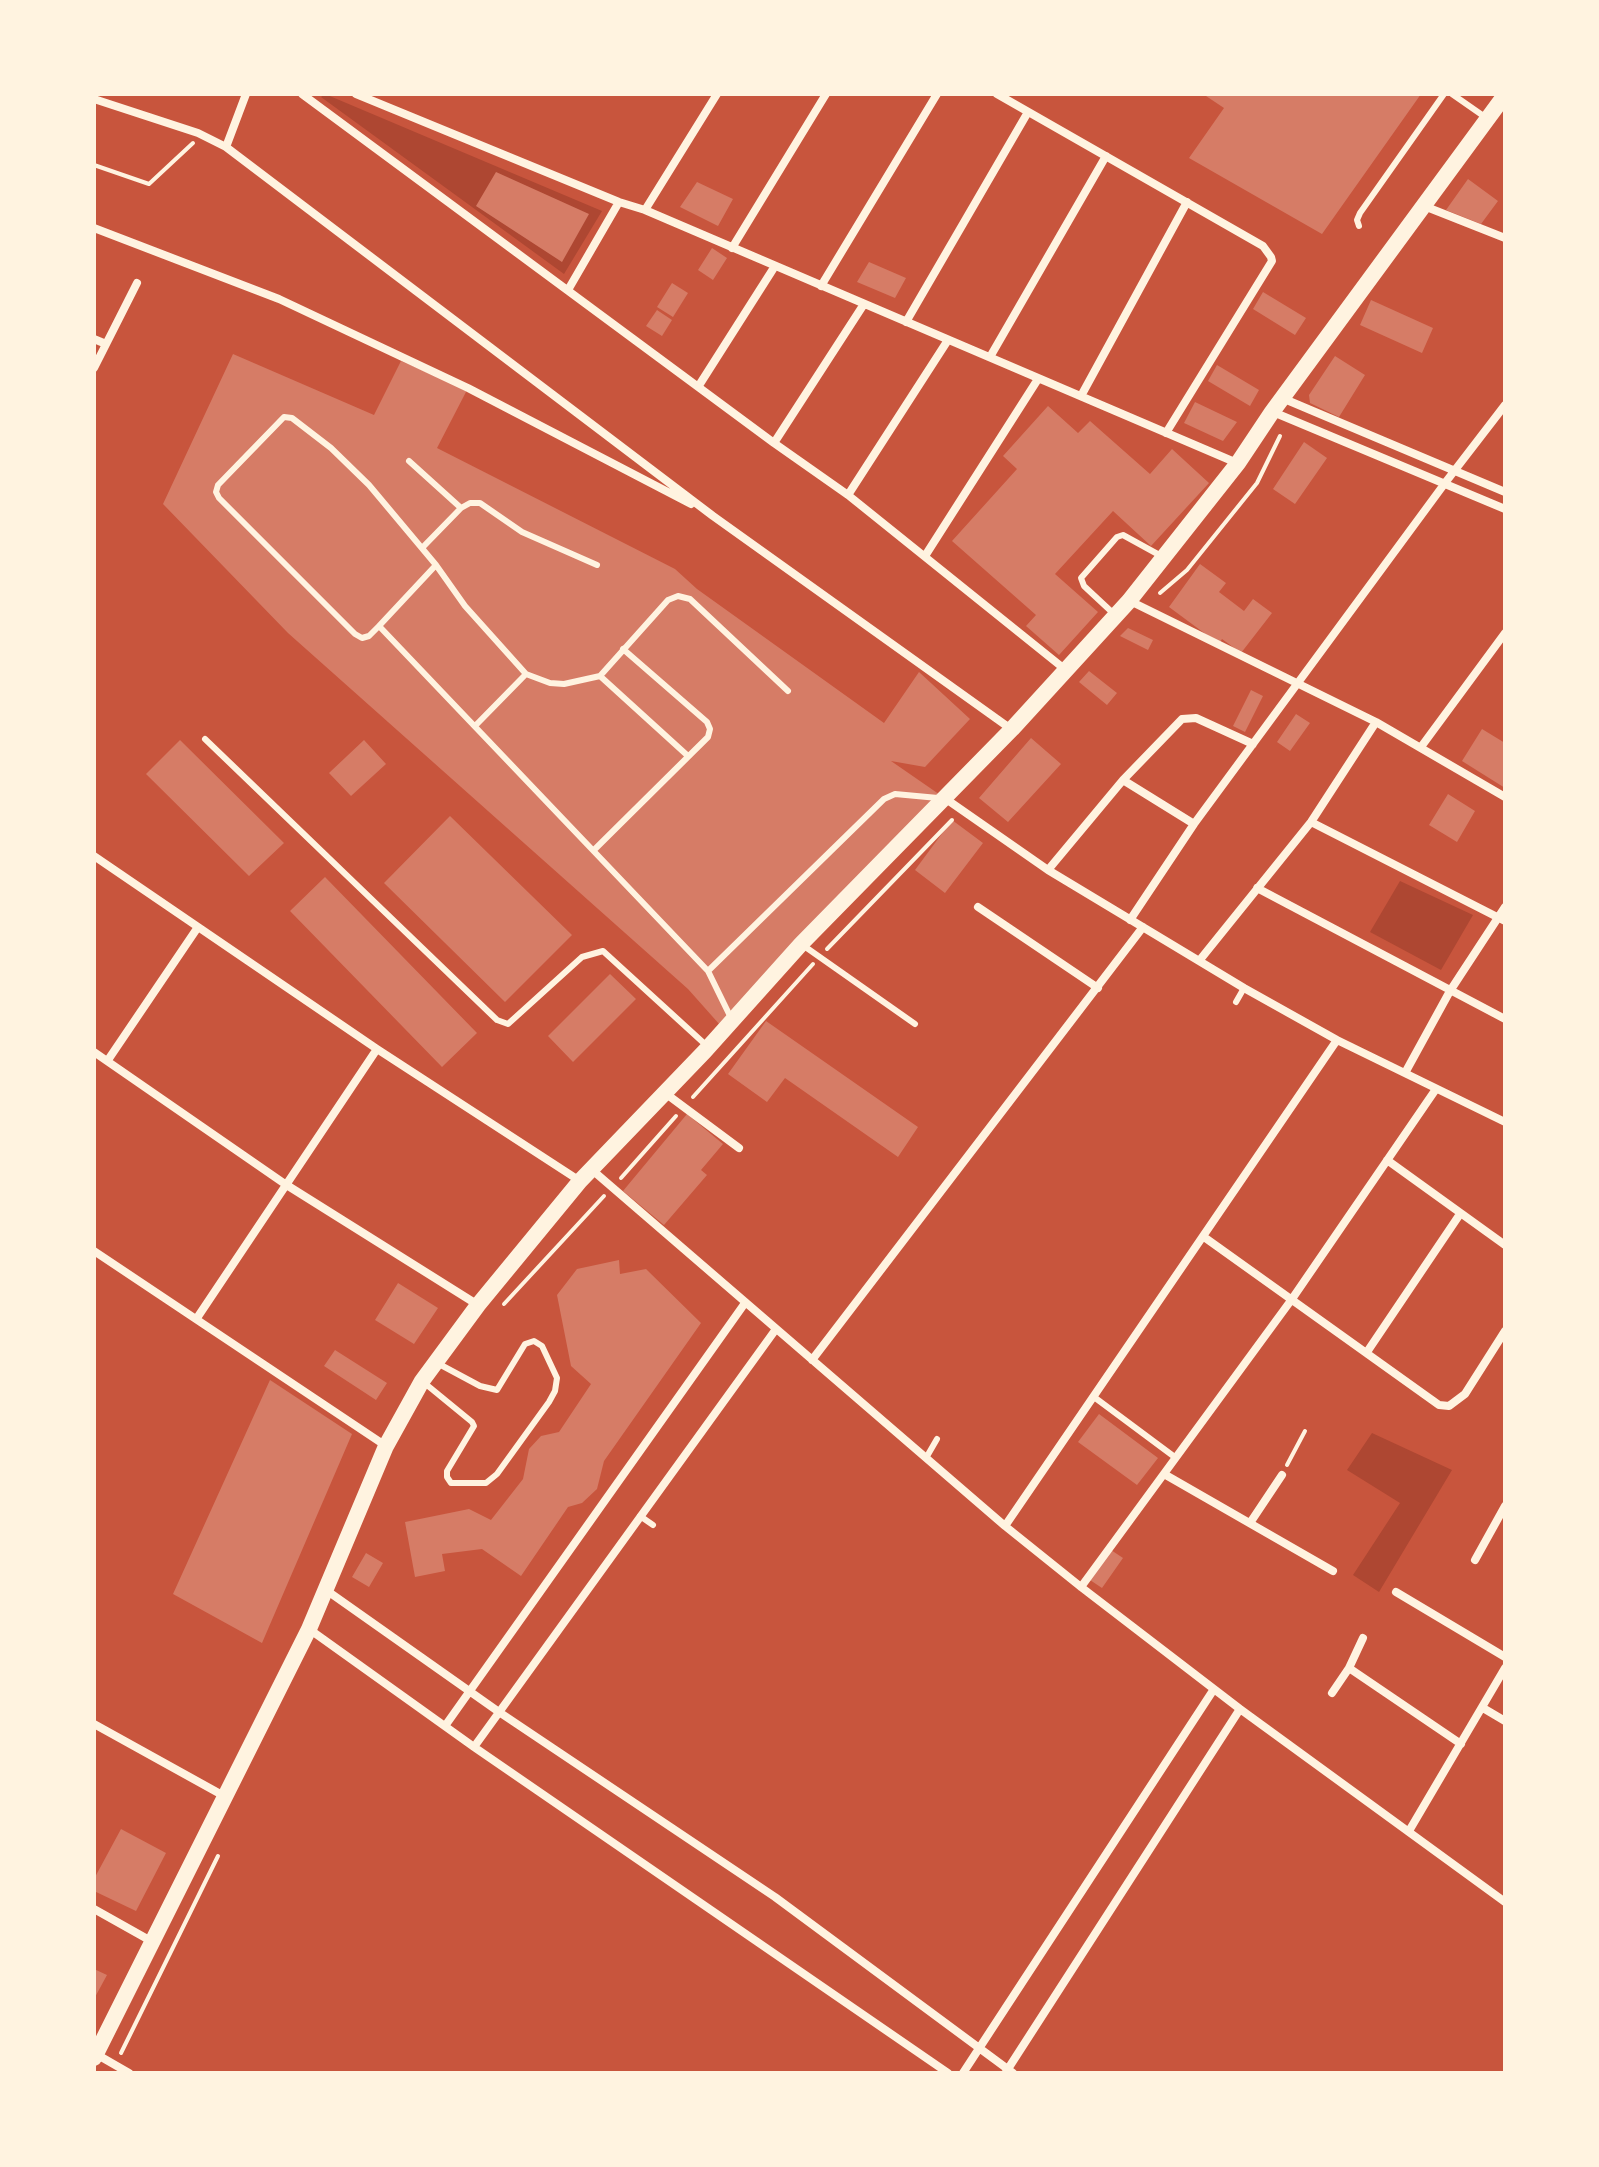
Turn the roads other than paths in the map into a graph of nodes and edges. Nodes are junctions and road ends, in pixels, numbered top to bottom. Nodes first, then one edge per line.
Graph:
1 (246, 94) edge
2 (302, 94) edge
3 (356, 94) edge
4 (717, 94) edge
5 (826, 94) edge
6 (937, 94) edge
7 (997, 94) edge
8 (1444, 94) edge
9 (1452, 94) edge
10 (1505, 95) edge
11 (94, 99) edge
12 (1028, 112) junction
13 (1487, 119) junction
14 (226, 147) junction
15 (1106, 156) junction
16 (619, 202) junction
17 (1187, 202) junction
18 (1424, 206) junction
19 (645, 210) junction
20 (1359, 226) dead end
21 (94, 228) edge
22 (1505, 238) edge
23 (732, 248) junction
24 (775, 266) junction
25 (137, 283) dead end
26 (821, 286) junction
27 (568, 290) junction
28 (864, 304) junction
29 (906, 322) junction
30 (94, 339) edge
31 (948, 340) junction
32 (106, 344) junction
33 (990, 357) junction
34 (94, 368) edge
35 (1038, 379) junction
36 (698, 387) junction
37 (1081, 396) junction
38 (1505, 405) edge
39 (1281, 409) junction
40 (1166, 433) junction
41 (774, 443) junction
42 (409, 461) dead end
43 (1238, 463) junction
44 (1455, 471) junction
45 (1445, 483) junction
46 (1505, 492) edge
47 (848, 495) junction
48 (461, 508) junction
49 (1505, 509) edge
50 (713, 516) junction
51 (422, 548) junction
52 (925, 556) junction
53 (1163, 557) junction
54 (436, 565) junction
55 (597, 565) dead end
56 (1136, 604) junction
57 (1116, 615) junction
58 (379, 626) junction
59 (1505, 633) edge
60 (623, 649) junction
61 (1067, 671) junction
62 (526, 674) junction
63 (600, 676) junction
64 (1298, 684) junction
65 (788, 691) dead end
66 (1376, 722) junction
67 (475, 726) junction
68 (1012, 729) junction
69 (205, 739) dead end
70 (1253, 744) junction
71 (1421, 747) junction
72 (688, 756) junction
73 (1123, 780) junction
74 (1505, 797) edge
75 (946, 799) junction
76 (1311, 822) junction
77 (1194, 824) junction
78 (594, 850) junction
79 (94, 856) edge
80 (1048, 870) junction
81 (1257, 888) junction
82 (978, 907) dead end
83 (1505, 907) edge
84 (1130, 920) junction
85 (1502, 920) edge
86 (198, 927) junction
87 (1143, 927) junction
88 (801, 944) junction
89 (1199, 961) junction
90 (708, 971) junction
91 (1098, 988) junction
92 (1244, 988) junction
93 (1450, 991) junction
94 (1236, 1002) dead end
95 (1505, 1019) edge
96 (732, 1020) junction
97 (915, 1024) dead end
98 (1337, 1040) junction
99 (708, 1047) junction
100 (377, 1049) junction
101 (94, 1052) edge
102 (108, 1060) junction
103 (1405, 1073) junction
104 (1436, 1089) junction
105 (664, 1093) junction
106 (1505, 1122) edge
107 (739, 1148) dead end
108 (1387, 1160) junction
109 (585, 1175) junction
110 (285, 1184) junction
111 (1460, 1214) junction
112 (1204, 1237) junction
113 (1505, 1245) edge
114 (94, 1251) edge
115 (1292, 1299) junction
116 (745, 1303) junction
117 (478, 1305) junction
118 (197, 1318) junction
119 (776, 1329) junction
120 (1505, 1331) edge
121 (1367, 1352) junction
122 (812, 1360) junction
123 (436, 1362) junction
124 (422, 1381) junction
125 (1094, 1397) junction
126 (937, 1439) dead end
127 (386, 1446) junction
128 (926, 1458) junction
129 (1176, 1458) junction
130 (1164, 1474) junction
131 (1282, 1475) road end
132 (1505, 1506) edge
133 (640, 1516) junction
134 (1250, 1523) junction
135 (653, 1525) dead end
136 (1005, 1526) junction
137 (1475, 1560) dead end
138 (1333, 1571) dead end
139 (1081, 1587) junction
140 (325, 1590) junction
141 (1396, 1592) dead end
142 (309, 1629) junction
143 (1363, 1638) dead end
144 (1505, 1657) edge
145 (1349, 1668) junction
146 (1505, 1668) edge
147 (1214, 1689) junction
148 (469, 1691) junction
149 (1332, 1693) dead end
150 (1483, 1708) junction
151 (1240, 1709) junction
152 (499, 1712) junction
153 (1505, 1721) edge
154 (94, 1724) edge
155 (445, 1726) junction
156 (1461, 1744) junction
157 (474, 1747) junction
158 (224, 1796) junction
159 (1409, 1831) junction
160 (1505, 1902) edge
161 (94, 1909) edge
162 (151, 1941) junction
163 (977, 2049) junction
164 (95, 2056) edge
165 (1008, 2072) edge
166 (129, 2073) edge
167 (948, 2073) edge
168 (963, 2073) edge

1 - 14 street
2 - 27 street
3 - 16 street
4 - 19 street
5 - 23 street
6 - 26 street
7 - 12 street
8 - 20 lane
9 - 13 lane
10 - 13 main road
11 - 14 street
12 - 15 street
12 - 29 street
13 - 18 main road
14 - 50 street
15 - 17 street
15 - 33 street
16 - 19 street
16 - 27 street
17 - 37 street
17 - 40 street
18 - 22 street
18 - 39 main road
19 - 23 street
21 - 50 street
23 - 24 street
24 - 26 street
24 - 36 street
25 - 32 street
26 - 28 street
27 - 36 street
28 - 29 street
28 - 41 street
29 - 31 street
30 - 32 street
31 - 33 street
31 - 47 street
32 - 34 street
33 - 35 street
35 - 37 street
35 - 52 street
36 - 41 street
37 - 40 street
38 - 44 street
39 - 43 main road
39 - 44 street
39 - 45 street
40 - 43 street
41 - 47 street
42 - 48 lane
43 - 53 main road
44 - 45 street
44 - 46 street
45 - 49 street
45 - 64 street
47 - 52 street
48 - 51 lane
48 - 55 lane
50 - 68 street
51 - 54 lane
51 - 58 lane
52 - 61 street
53 - 56 main road
53 - 57 lane
54 - 58 lane
54 - 62 lane
56 - 57 main road
56 - 64 street
57 - 61 main road
58 - 67 lane
59 - 71 street
60 - 63 lane
60 - 65 lane
60 - 72 lane
61 - 68 main road
62 - 63 lane
62 - 67 lane
63 - 72 lane
64 - 66 street
64 - 70 street
66 - 71 street
66 - 76 street
67 - 78 lane
68 - 75 main road
69 - 99 lane
70 - 73 street
70 - 77 street
71 - 74 street
72 - 78 lane
73 - 77 street
73 - 80 street
75 - 80 street
75 - 88 main road
75 - 90 lane
76 - 81 street
76 - 85 street
77 - 84 street
78 - 90 lane
79 - 86 street
80 - 84 street
81 - 89 street
81 - 93 street
82 - 91 street
83 - 85 street
84 - 87 street
85 - 93 street
86 - 100 street
86 - 102 street
87 - 89 street
87 - 91 street
88 - 96 main road
88 - 97 lane
89 - 92 street
90 - 96 lane
91 - 122 street
92 - 94 lane
92 - 98 street
93 - 95 street
93 - 103 street
96 - 99 main road
98 - 103 street
98 - 112 street
99 - 105 main road
100 - 109 street
100 - 110 street
101 - 102 street
102 - 110 street
103 - 104 street
104 - 106 street
104 - 108 street
105 - 107 street
105 - 109 main road
108 - 111 street
108 - 115 street
109 - 116 street
109 - 117 main road
110 - 117 street
110 - 118 street
111 - 113 street
111 - 121 street
112 - 115 street
112 - 125 street
114 - 118 street
115 - 121 street
115 - 129 street
116 - 119 street
116 - 148 street
117 - 123 main road
118 - 127 street
119 - 122 street
119 - 133 street
120 - 121 street
122 - 128 street
123 - 124 main road
123 - 124 lane
124 - 127 main road
125 - 129 lane
125 - 136 street
126 - 128 lane
127 - 140 main road
128 - 136 street
129 - 130 street
130 - 134 street
130 - 139 street
131 - 134 street
132 - 137 street
133 - 135 lane
133 - 152 street
134 - 138 street
136 - 139 street
139 - 147 street
140 - 142 main road
140 - 148 street
141 - 144 street
142 - 155 street
142 - 158 main road
143 - 145 street
145 - 149 street
145 - 156 street
146 - 150 street
147 - 151 street
147 - 163 street
148 - 152 street
148 - 155 street
150 - 153 street
150 - 156 street
151 - 159 street
151 - 165 street
152 - 157 street
152 - 163 street
154 - 158 street
155 - 157 street
156 - 159 street
157 - 167 street
158 - 162 main road
159 - 160 street
161 - 162 street
162 - 164 main road
163 - 165 street
163 - 168 street
164 - 166 street

